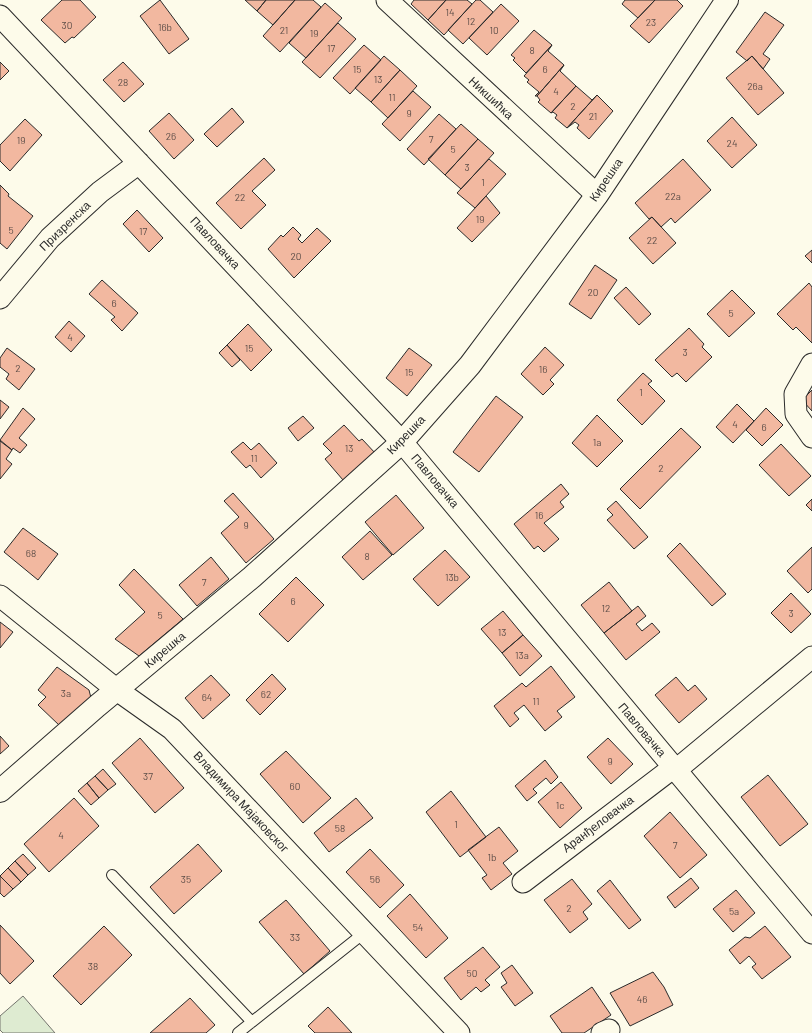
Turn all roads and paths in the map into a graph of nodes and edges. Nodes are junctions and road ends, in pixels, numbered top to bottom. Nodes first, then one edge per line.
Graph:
1 (387, 0) edge
2 (727, 0) edge
3 (0, 16) edge
4 (138, 163) junction
5 (597, 195) junction
6 (0, 298) edge
7 (812, 364) edge
8 (812, 437) edge
9 (402, 442) junction
10 (0, 596) edge
11 (812, 657) edge
12 (117, 690) junction
13 (675, 769) junction
14 (0, 791) edge
15 (112, 875) dead end
16 (523, 882) dead end
17 (364, 933) junction
18 (812, 933) edge
19 (252, 1022) junction
20 (238, 1033) edge
21 (459, 1033) edge

1 - 5 street, Никшићка
2 - 5 street, Кирешка
3 - 4 street, Павловачка
4 - 6 street, Призренска
4 - 9 street, Павловачка
5 - 9 street, Кирешка
7 - 8 street
9 - 12 street, Кирешка
9 - 13 street, Павловачка
10 - 12 street, Владимира Мајаковског
11 - 13 street, Аранђеловачка
12 - 14 street, Кирешка
12 - 17 street, Владимира Мајаковског
13 - 16 street, Аранђеловачка
13 - 18 street, Павловачка
15 - 19 lane
17 - 19 lane
17 - 21 street, Владимира Мајаковског
19 - 20 lane

